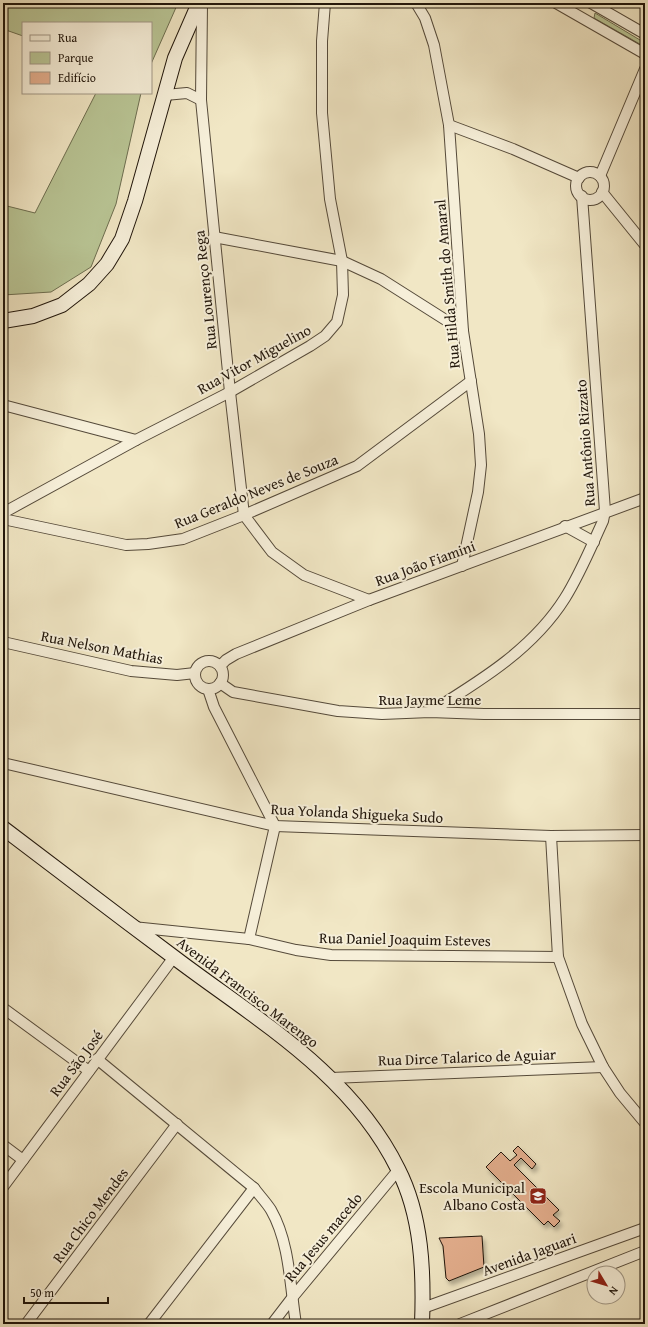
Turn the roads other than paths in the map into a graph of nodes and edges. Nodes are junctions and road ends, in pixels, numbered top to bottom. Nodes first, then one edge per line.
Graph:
1 (201, 3) edge
2 (325, 3) edge
3 (416, 3) edge
4 (591, 3) edge
5 (563, 5) edge
6 (645, 34) edge
7 (645, 54) edge
8 (645, 69) edge
9 (165, 96) junction
10 (201, 100) junction
11 (449, 125) junction
12 (600, 176) junction
13 (579, 178) junction
14 (602, 192) junction
15 (582, 196) junction
16 (214, 237) junction
17 (645, 245) edge
18 (342, 261) junction
19 (3, 321) edge
20 (463, 331) junction
21 (471, 382) junction
22 (230, 392) junction
23 (3, 405) edge
24 (136, 440) junction
25 (645, 498) edge
26 (605, 511) junction
27 (3, 513) edge
28 (244, 515) junction
29 (3, 519) edge
30 (565, 526) junction
31 (594, 542) junction
32 (462, 566) junction
33 (369, 600) junction
34 (3, 642) edge
35 (220, 666) junction
36 (195, 673) junction
37 (220, 683) junction
38 (208, 689) junction
39 (430, 712) junction
40 (645, 714) edge
41 (3, 763) edge
42 (274, 826) junction
43 (3, 828) edge
44 (645, 835) edge
45 (551, 836) junction
46 (133, 926) junction
47 (249, 939) junction
48 (174, 957) junction
49 (558, 957) junction
50 (3, 1008) edge
51 (97, 1059) junction
52 (604, 1067) junction
53 (89, 1071) junction
54 (331, 1078) junction
55 (645, 1123) edge
56 (177, 1124) junction
57 (3, 1145) edge
58 (23, 1160) junction
59 (398, 1169) junction
60 (3, 1187) edge
61 (254, 1188) junction
62 (645, 1228) edge
63 (645, 1251) edge
64 (292, 1298) junction
65 (423, 1308) junction
66 (26, 1324) edge
67 (149, 1324) edge
68 (272, 1324) edge
69 (296, 1324) edge
70 (422, 1324) edge
71 (460, 1324) edge

1 - 9 main road
1 - 10 street, Rua Lourenço Rega
2 - 18 street, Rua Vitor Miguelino
3 - 11 street, Rua Hilda Smith do Amaral
4 - 6 street
5 - 7 street
8 - 12 street
9 - 10 street
9 - 19 main road
10 - 16 street, Rua Lourenço Rega
11 - 13 street
11 - 20 street, Rua Hilda Smith do Amaral
12 - 13 street
12 - 14 street
13 - 15 street
14 - 15 street
14 - 17 street
15 - 26 street, Rua Antônio Rizzato
16 - 18 street
16 - 22 street, Rua Lourenço Rega
18 - 20 street
18 - 22 street, Rua Vitor Miguelino
20 - 21 street, Rua Hilda Smith do Amaral
21 - 28 street, Rua Geraldo Neves de Souza
21 - 32 street, Rua Hilda Smith do Amaral
22 - 24 street, Rua Vitor Miguelino
22 - 28 street, Rua Lourenço Rega
23 - 24 street
24 - 27 street, Rua Vitor Miguelino
25 - 26 street, Rua João Fiamini
26 - 30 street, Rua João Fiamini
26 - 31 street, Rua Antônio Rizzato
28 - 29 street, Rua Geraldo Neves de Souza
28 - 33 street
30 - 31 street
30 - 32 street, Rua João Fiamini
31 - 39 street, Rua Antônio Rizzato
32 - 33 street, Rua João Fiamini
33 - 35 street, Rua João Fiamini
34 - 36 street, Rua Nelson Mathias
35 - 36 street
35 - 37 street
36 - 38 street
37 - 38 street
37 - 39 street, Rua Jayme Leme
38 - 42 street
39 - 40 street, Rua Jayme Leme
41 - 42 street, Rua Yolanda Shigueka Sudo
42 - 45 street, Rua Yolanda Shigueka Sudo
42 - 47 street
43 - 46 main road, Avenida Francisco Marengo
44 - 45 street, Rua Yolanda Shigueka Sudo
45 - 49 street
46 - 47 street, Rua Daniel Joaquim Esteves
46 - 48 main road, Avenida Francisco Marengo
47 - 49 street, Rua Daniel Joaquim Esteves
48 - 51 street, Rua São José
48 - 54 main road, Avenida Francisco Marengo
49 - 52 street
50 - 53 street
51 - 53 street, Rua São José
51 - 56 street
52 - 54 street, Rua Dirce Talarico de Aguiar
52 - 55 street
53 - 58 street, Rua São José
54 - 59 main road, Avenida Francisco Marengo
56 - 61 street
56 - 66 street, Rua Chico Mendes
57 - 58 street
58 - 60 street, Rua São José
59 - 64 street, Rua Jesus macedo
59 - 65 main road, Avenida Francisco Marengo
61 - 64 street
61 - 67 street
62 - 65 street, Avenida Jaguari
63 - 71 street
64 - 68 street, Rua Jesus macedo
64 - 69 street
65 - 70 main road, Avenida Francisco Marengo

